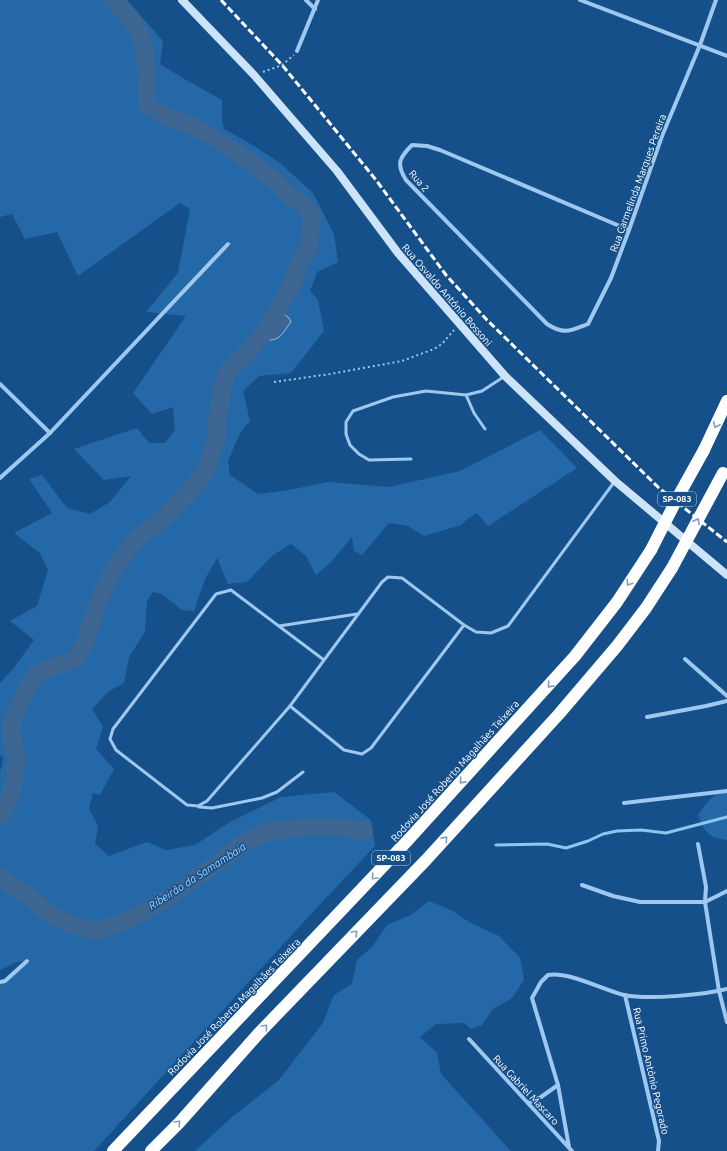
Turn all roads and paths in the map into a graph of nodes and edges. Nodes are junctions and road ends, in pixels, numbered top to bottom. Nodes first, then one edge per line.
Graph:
1 (182, 0) edge
2 (306, 0) edge
3 (318, 0) edge
4 (580, 0) edge
5 (716, 0) edge
6 (315, 9) junction
7 (700, 45) junction
8 (297, 51) joint
9 (727, 56) edge
10 (254, 75) junction
11 (629, 230) junction
12 (228, 244) dead end
13 (588, 324) joint
14 (460, 326) junction
15 (505, 376) junction
16 (274, 382) dead end
17 (0, 384) edge
18 (466, 395) junction
19 (727, 401) edge
20 (485, 429) dead end
21 (50, 433) junction
22 (411, 459) dead end
23 (725, 470) edge
24 (0, 478) edge
25 (615, 481) junction
26 (727, 574) edge
27 (358, 614) junction
28 (464, 625) junction
29 (279, 626) junction
30 (685, 659) dead end
31 (324, 660) junction
32 (727, 696) edge
33 (727, 701) edge
34 (290, 706) junction
35 (647, 717) dead end
36 (303, 772) dead end
37 (727, 791) edge
38 (624, 803) dead end
39 (198, 806) junction
40 (698, 844) dead end
41 (582, 885) dead end
42 (727, 891) edge
43 (706, 902) junction
44 (27, 961) dead end
45 (0, 982) edge
46 (727, 989) edge
47 (719, 991) junction
48 (625, 995) junction
49 (727, 1022) edge
50 (469, 1039) dead end
51 (558, 1085) junction
52 (528, 1103) junction
53 (570, 1149) edge
54 (113, 1151) edge
55 (151, 1151) edge
56 (658, 1151) edge

1 - 10 street, Rua Osvaldo Antônio Bossoni
2 - 6 street
3 - 6 street
4 - 7 street
5 - 7 street, Rua Carmelinda Marques Pereira
6 - 8 street
7 - 9 street
7 - 11 street, Rua Carmelinda Marques Pereira
8 - 10 path
10 - 14 street, Rua Osvaldo Antônio Bossoni
11 - 13 street, Rua Carmelinda Marques Pereira
11 - 13 street, Rua 2
12 - 21 street
14 - 15 street, Rua Osvaldo Antônio Bossoni
14 - 16 path
15 - 18 lane
15 - 25 street, Rua Osvaldo Antônio Bossoni
17 - 21 street
18 - 20 lane
18 - 22 lane
19 -> 54 highway, Rodovia José Roberto Magalhães Teixeira / SP-083, bridge
21 - 24 street
55 -> 23 highway, SP-083, bridge
25 - 26 street, Rua Osvaldo Antônio Bossoni
25 - 28 lane
27 - 28 lane
27 - 29 lane
27 - 31 lane
28 - 34 lane
29 - 31 lane
29 - 39 lane
30 - 32 street
31 - 34 lane
33 - 35 street
34 - 39 lane
36 - 39 lane
37 - 38 street
40 - 43 street
41 - 43 street
42 - 43 street
43 - 47 street
44 - 45 street
46 - 47 street
47 - 48 street
47 - 49 street
48 - 51 street
48 - 56 street, Rua Primo Antônio Pegorado
50 - 52 street, Rua Gabriel Mascaro
51 - 52 street
51 - 53 street
52 - 53 street, Rua Gabriel Mascaro

